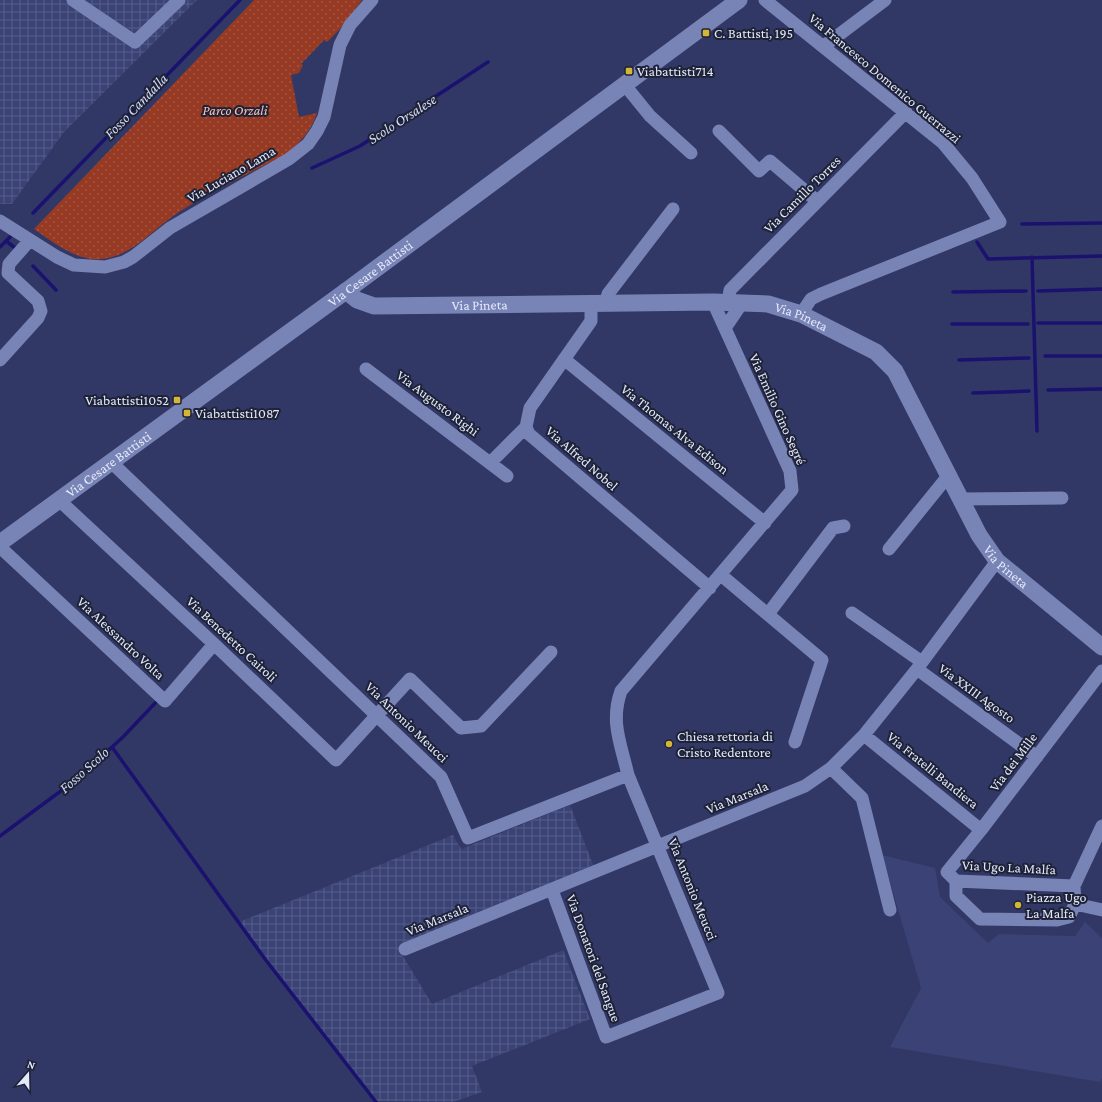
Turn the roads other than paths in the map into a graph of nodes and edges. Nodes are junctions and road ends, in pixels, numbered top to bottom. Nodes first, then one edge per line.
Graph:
1 (73, 0) edge
2 (179, 0) edge
3 (372, 0) edge
4 (738, 0) edge
5 (765, 0) edge
6 (885, 0) edge
7 (824, 46) junction
8 (624, 84) junction
9 (906, 112) junction
10 (719, 132) dead end
11 (690, 153) dead end
12 (817, 201) junction
13 (673, 209) dead end
14 (0, 221) edge
15 (28, 239) junction
16 (346, 291) junction
17 (728, 303) junction
18 (598, 304) junction
19 (801, 314) junction
20 (725, 328) junction
21 (564, 359) junction
22 (0, 360) edge
23 (366, 369) dead end
24 (526, 427) junction
25 (111, 462) junction
26 (490, 463) junction
27 (507, 476) dead end
28 (948, 476) junction
29 (1062, 498) dead end
30 (960, 499) junction
31 (60, 501) junction
32 (766, 523) junction
33 (844, 526) dead end
34 (0, 543) edge
35 (0, 547) edge
36 (889, 549) dead end
37 (997, 561) junction
38 (721, 575) junction
39 (710, 588) junction
40 (852, 613) dead end
41 (768, 614) junction
42 (214, 644) junction
43 (1102, 647) edge
44 (551, 652) dead end
45 (920, 665) junction
46 (1102, 671) edge
47 (377, 715) junction
48 (864, 735) junction
49 (795, 742) dead end
50 (1037, 757) junction
51 (831, 768) junction
52 (628, 775) junction
53 (1102, 826) edge
54 (981, 830) junction
55 (658, 847) junction
56 (951, 877) junction
57 (552, 890) junction
58 (1075, 891) junction
59 (890, 910) dead end
60 (1102, 910) edge
61 (406, 949) dead end
62 (606, 1037) joint

1 - 2 street
3 - 15 street, Via Luciano Lama
4 - 8 street, Via Cesare Battisti
5 - 7 street, Via Francesco Domenico Guerrazzi
6 - 7 street
7 - 9 street, Via Francesco Domenico Guerrazzi
8 - 11 street
8 - 16 street, Via Cesare Battisti
9 - 12 street, Via Camillo Torres
9 - 19 street, Via Francesco Domenico Guerrazzi
10 - 12 street
12 - 17 street, Via Camillo Torres
13 - 18 street
14 - 15 street, Via Luciano Lama
15 - 22 street
16 - 18 street, Via Pineta
16 - 25 street, Via Cesare Battisti
17 - 18 street, Via Pineta
17 - 19 street, Via Pineta
17 - 20 street, Via Emilio Gino Segré
17 - 20 street
18 - 21 street, Via Alfred Nobel
19 - 28 street, Via Pineta
20 - 32 street, Via Emilio Gino Segré
21 - 24 street, Via Alfred Nobel
21 - 32 street, Via Thomas Alva Edison
23 - 26 street, Via Augusto Righi
24 - 26 street
24 - 39 street, Via Alfred Nobel
25 - 31 street, Via Cesare Battisti
25 - 47 street, Via Antonio Meucci
26 - 27 street, Via Augusto Righi
28 - 30 street, Via Pineta
28 - 36 street
29 - 30 street
30 - 37 street, Via Pineta
31 - 34 street, Via Cesare Battisti
31 - 42 street, Via Benedetto Cairoli
32 - 38 street, Via Emilio Gino Segré
33 - 41 street
35 - 42 street, Via Alessandro Volta
37 - 43 street, Via Pineta
37 - 45 street, Via Marsala
38 - 39 street, Via Emilio Gino Segré
38 - 41 street
39 - 52 street, Via Emilio Gino Segré
40 - 45 street, Via XXIII Agosto
41 - 49 street
42 - 47 street, Via Benedetto Cairoli
44 - 47 street
45 - 48 street, Via Marsala
45 - 50 street, Via XXIII Agosto
46 - 50 street, Via dei Mille
47 - 52 street, Via Antonio Meucci
48 - 51 street, Via Marsala
48 - 54 street, Via Fratelli Bandiera
50 - 54 street, Via dei Mille
51 - 55 street, Via Marsala
51 - 59 street
52 - 55 street, Via Antonio Meucci
53 - 58 street
54 - 56 street, Via dei Mille
55 - 57 street, Via Marsala
55 - 62 street, Via Antonio Meucci
56 - 58 street, Via Ugo La Malfa
56 - 58 street
57 - 61 street, Via Marsala
57 - 62 street, Via Donatori del Sangue
58 - 60 street

